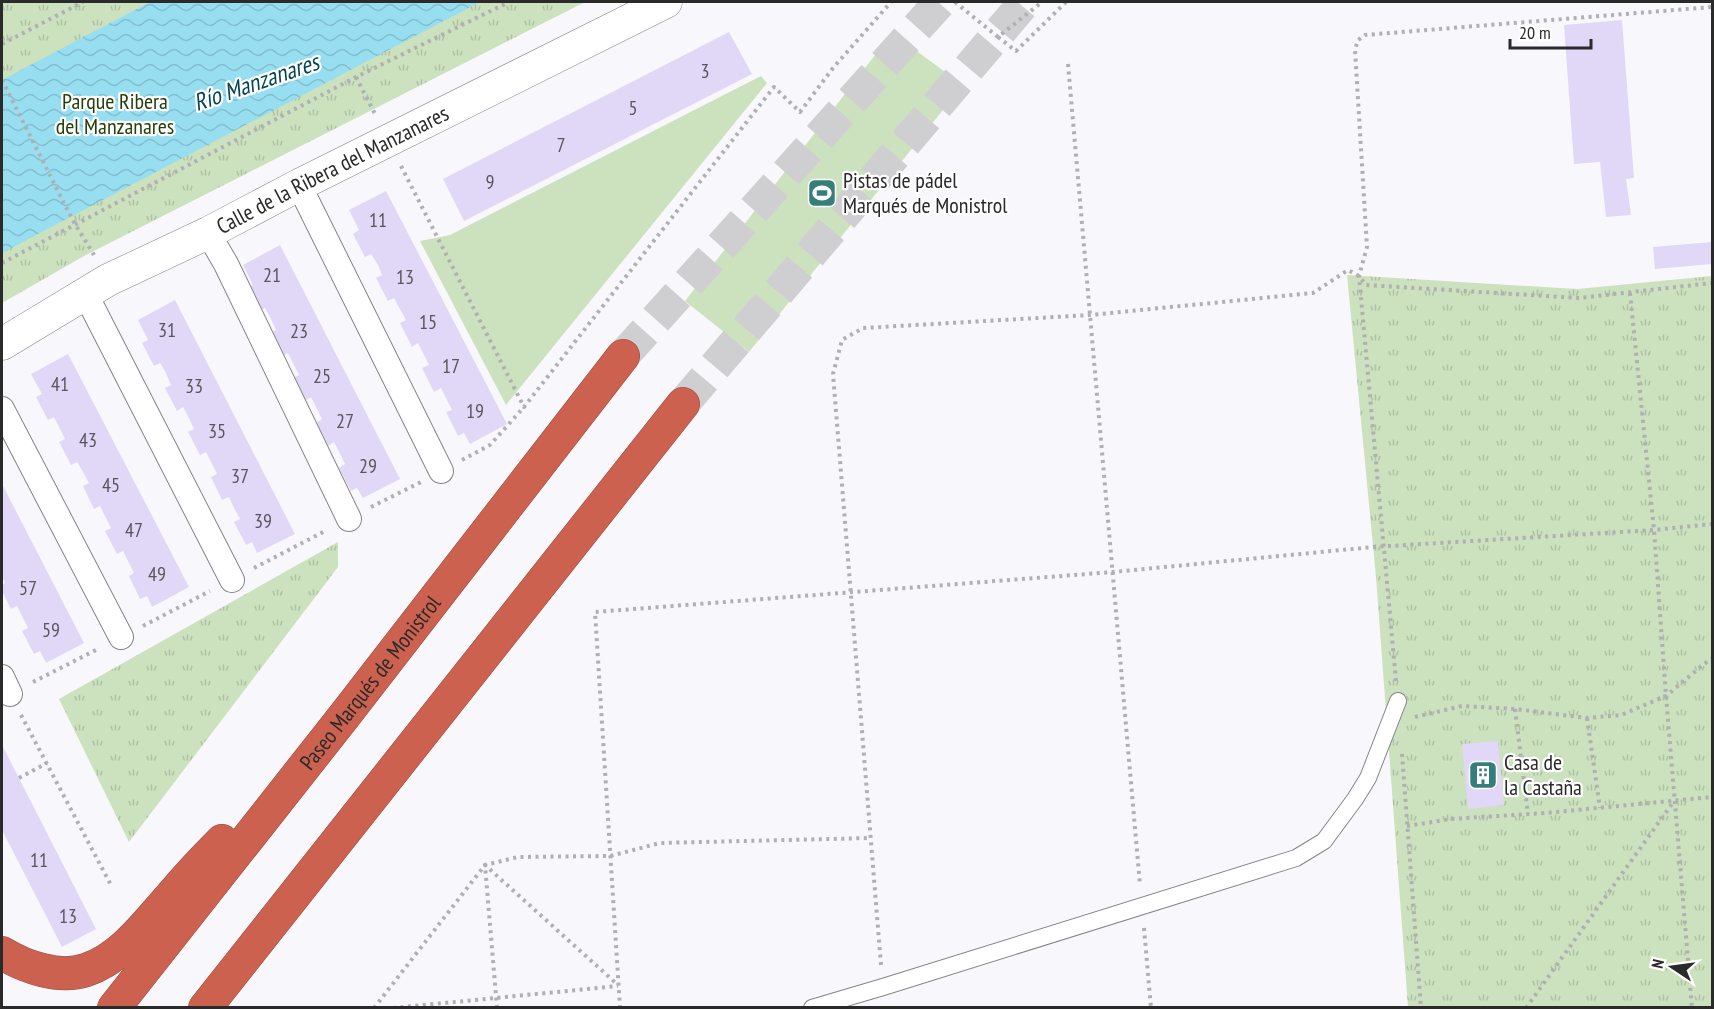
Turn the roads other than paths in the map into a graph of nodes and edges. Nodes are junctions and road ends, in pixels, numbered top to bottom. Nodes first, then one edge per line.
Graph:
1 (666, 2) edge
2 (299, 185) junction
3 (208, 233) junction
4 (85, 293) junction
5 (2, 344) edge
6 (623, 356) tunnel mouth
7 (683, 404) tunnel mouth
8 (2, 408) edge
9 (441, 471) road end
10 (349, 519) road end
11 (232, 580) road end
12 (121, 638) road end
13 (1398, 701) road end
14 (345, 715) junction
15 (2, 953) edge
16 (114, 1008) edge
17 (205, 1008) edge
18 (812, 1008) edge

1 - 2 street, Calle de la Ribera del Manzanares
2 - 3 street, Calle de la Ribera del Manzanares
2 - 9 street
3 - 4 street, Calle de la Ribera del Manzanares
3 - 10 street
4 - 5 street, Calle de la Ribera del Manzanares
4 - 11 street
6 - 14 highway, Paseo Marqués de Monistrol
7 - 17 highway
8 - 12 street
13 - 18 lane
14 - 15 highway
14 - 16 highway, Paseo Marqués de Monistrol

